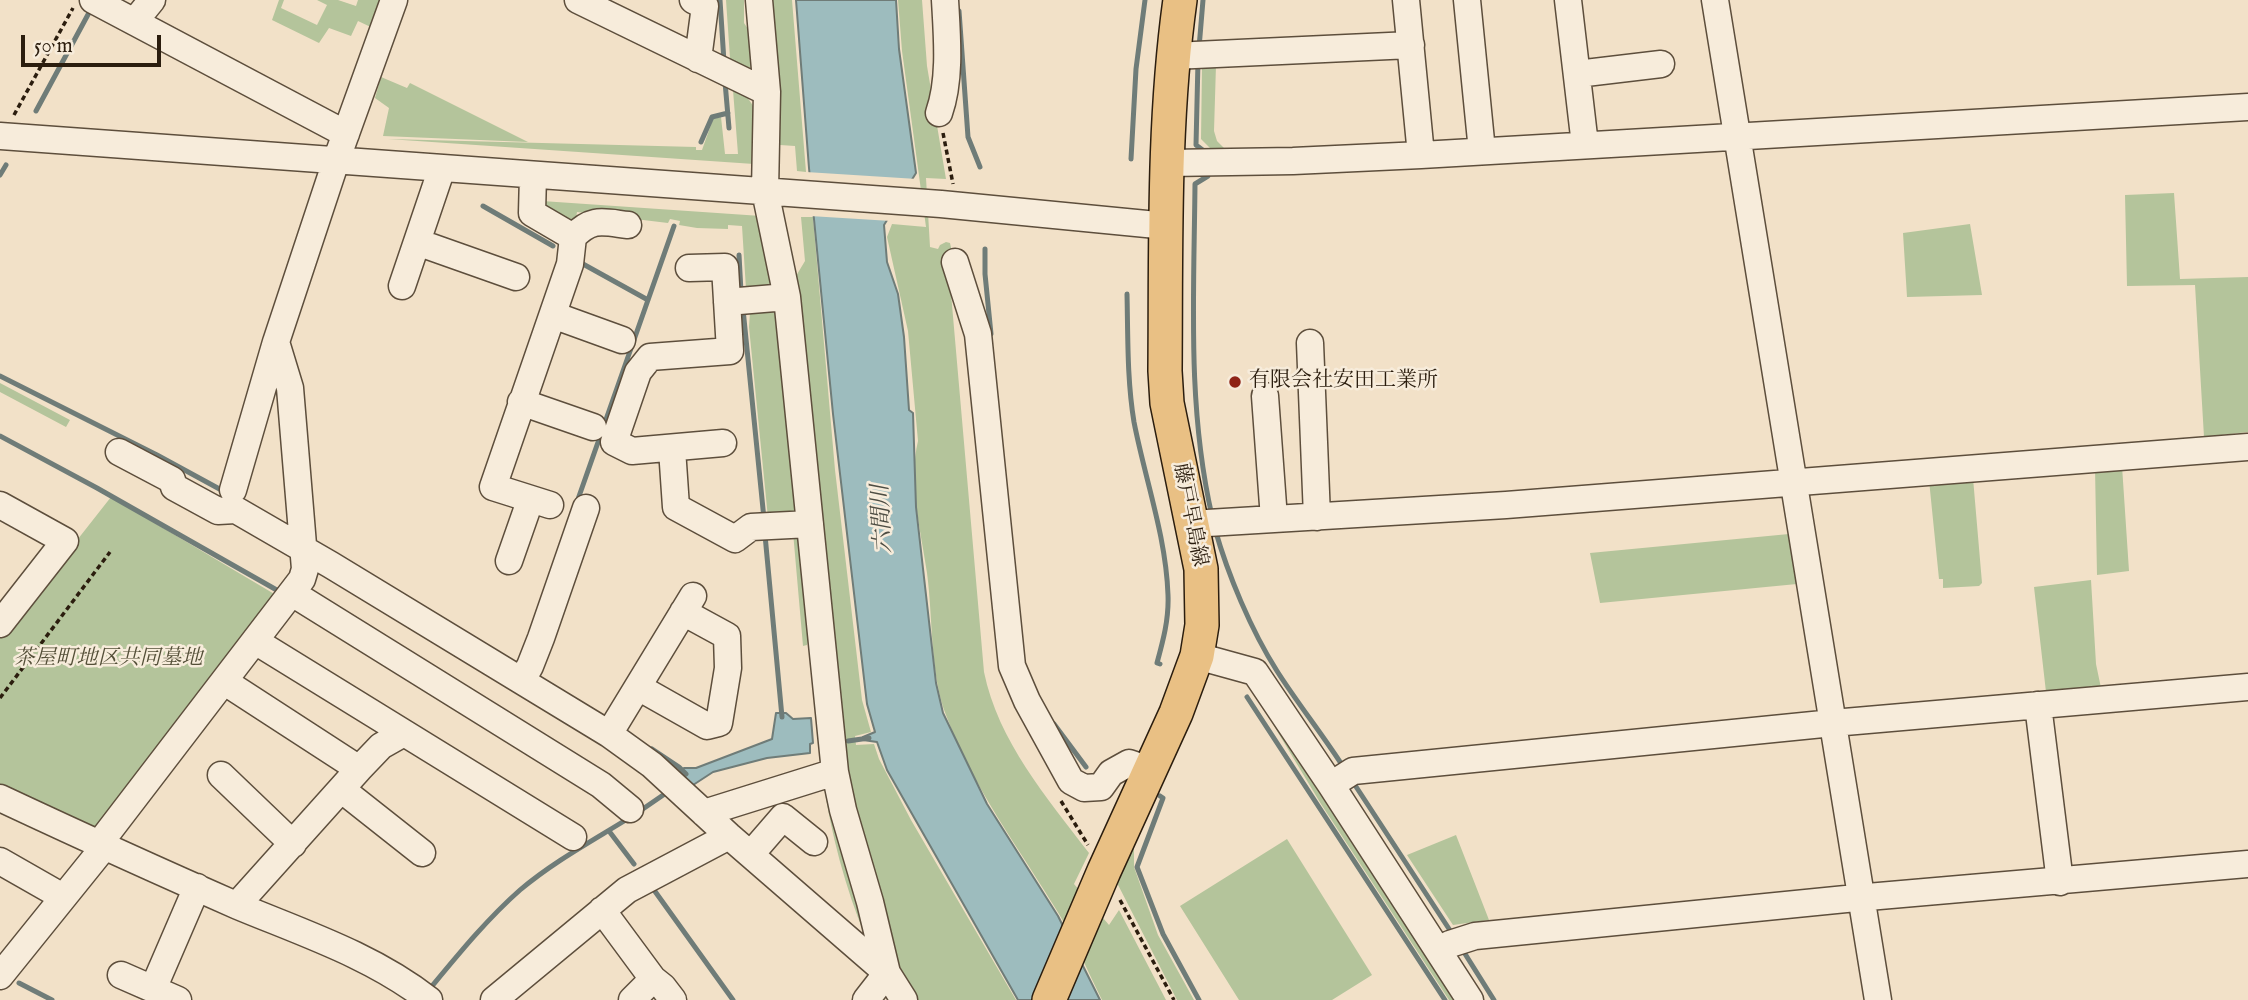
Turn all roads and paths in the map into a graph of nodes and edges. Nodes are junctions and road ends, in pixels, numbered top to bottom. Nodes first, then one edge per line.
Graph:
1 (78, 0) edge
2 (93, 0) edge
3 (394, 0) edge
4 (578, 0) edge
5 (693, 0) edge
6 (759, 0) edge
7 (946, 0) edge
8 (1180, 0) edge
9 (1406, 0) edge
10 (1468, 0) edge
11 (1568, 0) edge
12 (1714, 0) edge
13 (143, 12) edge
14 (1411, 45) junction
15 (1194, 55) junction
16 (1661, 64) dead end
17 (716, 68) junction
18 (1577, 74) junction
19 (767, 92) junction
20 (2248, 107) edge
21 (939, 113) dead end
22 (6, 128) edge
23 (1733, 133) junction
24 (346, 134) junction
25 (1584, 139) junction
26 (1481, 145) junction
27 (1420, 148) junction
28 (336, 161) junction
29 (1196, 163) junction
30 (442, 168) junction
31 (534, 175) junction
32 (777, 192) junction
33 (628, 225) dead end
34 (1167, 226) junction
35 (573, 237) junction
36 (417, 242) junction
37 (955, 262) dead end
38 (690, 268) dead end
39 (516, 277) dead end
40 (402, 286) dead end
41 (787, 297) junction
42 (738, 301) junction
43 (553, 315) junction
44 (622, 340) dead end
45 (1310, 343) dead end
46 (280, 352) junction
47 (1265, 396) dead end
48 (521, 402) junction
49 (593, 428) dead end
50 (723, 443) dead end
51 (2248, 447) edge
52 (672, 449) junction
53 (119, 452) dead end
54 (1790, 477) junction
55 (233, 490) dead end
56 (0, 505) edge
57 (586, 508) dead end
58 (1317, 510) junction
59 (1273, 512) junction
60 (810, 524) junction
61 (1207, 524) junction
62 (303, 550) junction
63 (110, 552) dead end
64 (509, 561) dead end
65 (292, 593) junction
66 (0, 624) edge
67 (255, 641) junction
68 (1197, 656) junction
69 (525, 674) junction
70 (225, 681) junction
71 (638, 687) junction
72 (2248, 687) edge
73 (0, 698) edge
74 (2038, 705) junction
75 (1829, 721) junction
76 (613, 727) junction
77 (404, 733) junction
78 (359, 769) junction
79 (1150, 769) junction
80 (835, 772) junction
81 (222, 775) dead end
82 (1341, 778) junction
83 (341, 789) junction
84 (0, 798) edge
85 (630, 809) dead end
86 (704, 813) junction
87 (729, 836) junction
88 (573, 837) dead end
89 (814, 842) dead end
90 (293, 844) junction
91 (101, 846) junction
92 (422, 853) dead end
93 (751, 854) junction
94 (0, 861) edge
95 (2248, 864) edge
96 (2059, 875) junction
97 (194, 893) junction
98 (1857, 894) junction
99 (63, 897) junction
100 (237, 905) junction
101 (602, 910) junction
102 (1452, 944) junction
103 (887, 973) junction
104 (121, 975) dead end
105 (0, 976) edge
106 (653, 979) junction
107 (153, 989) junction
108 (417, 996) edge
109 (178, 1000) edge
110 (494, 1000) edge
111 (632, 1000) edge
112 (673, 1000) edge
113 (866, 1000) edge
114 (904, 1000) edge
115 (1049, 1000) edge
116 (1470, 1000) edge
117 (1878, 1000) edge

1 - 22 path
2 - 13 street
3 - 24 street
4 - 17 street
5 - 17 street
6 - 19 street
7 - 21 street
8 - 15 main road, 藤戸早島線
9 - 14 street
10 - 26 street
11 - 18 street
12 - 23 street
13 - 24 street
14 - 15 street
14 - 27 street
15 - 29 main road, 藤戸早島線
16 - 18 street
17 - 19 street
18 - 25 street
19 - 32 street
20 - 23 street
22 - 28 street
23 - 25 street
23 - 54 street
24 - 28 street
25 - 26 street
26 - 27 street
27 - 29 street
28 - 30 street
28 - 46 street
29 - 34 main road, 藤戸早島線
30 - 31 street
30 - 36 street
31 - 32 street
31 - 35 street
32 - 34 street
32 - 41 street
33 - 35 street
34 - 61 main road, 藤戸早島線
35 - 43 street
36 - 39 street
36 - 40 street
37 - 79 street
38 - 42 street
41 - 42 street
41 - 60 street
42 - 52 street
43 - 44 street
43 - 48 street
45 - 58 street
46 - 55 street
46 - 62 street
47 - 59 street
48 - 49 street
48 - 64 street
50 - 52 street
51 - 54 street
52 - 60 street
53 - 62 street
54 - 58 street
54 - 75 street
56 - 66 street
57 - 69 street
58 - 59 street
59 - 61 street
60 - 80 street
61 - 68 main road, 藤戸早島線
62 - 65 street
62 - 69 street
63 - 73 path
65 - 67 street
65 - 85 street
67 - 70 street
67 - 77 street
68 - 79 main road, 藤戸早島線
68 - 82 street
69 - 76 street
70 - 78 street
70 - 91 street
71 - 71 street
71 - 76 street
72 - 74 street
74 - 75 street
74 - 96 street
75 - 82 street
75 - 98 street
76 - 86 street
77 - 78 street
77 - 88 street
78 - 83 street
79 - 115 main road, 藤戸早島線
80 - 86 street
80 - 103 street
81 - 90 street
82 - 102 street
83 - 90 street
83 - 92 street
84 - 91 street
86 - 87 street
87 - 93 street
87 - 101 street
89 - 93 street
90 - 100 street
91 - 97 street
91 - 99 street
93 - 103 street
94 - 99 street
95 - 96 street
96 - 98 street
97 - 100 street
97 - 107 street
98 - 102 street
98 - 117 street
99 - 105 street
100 - 108 street
101 - 106 street
101 - 110 street
102 - 116 street
103 - 113 street
103 - 114 street
104 - 107 street
106 - 111 street
106 - 112 street
107 - 109 street

